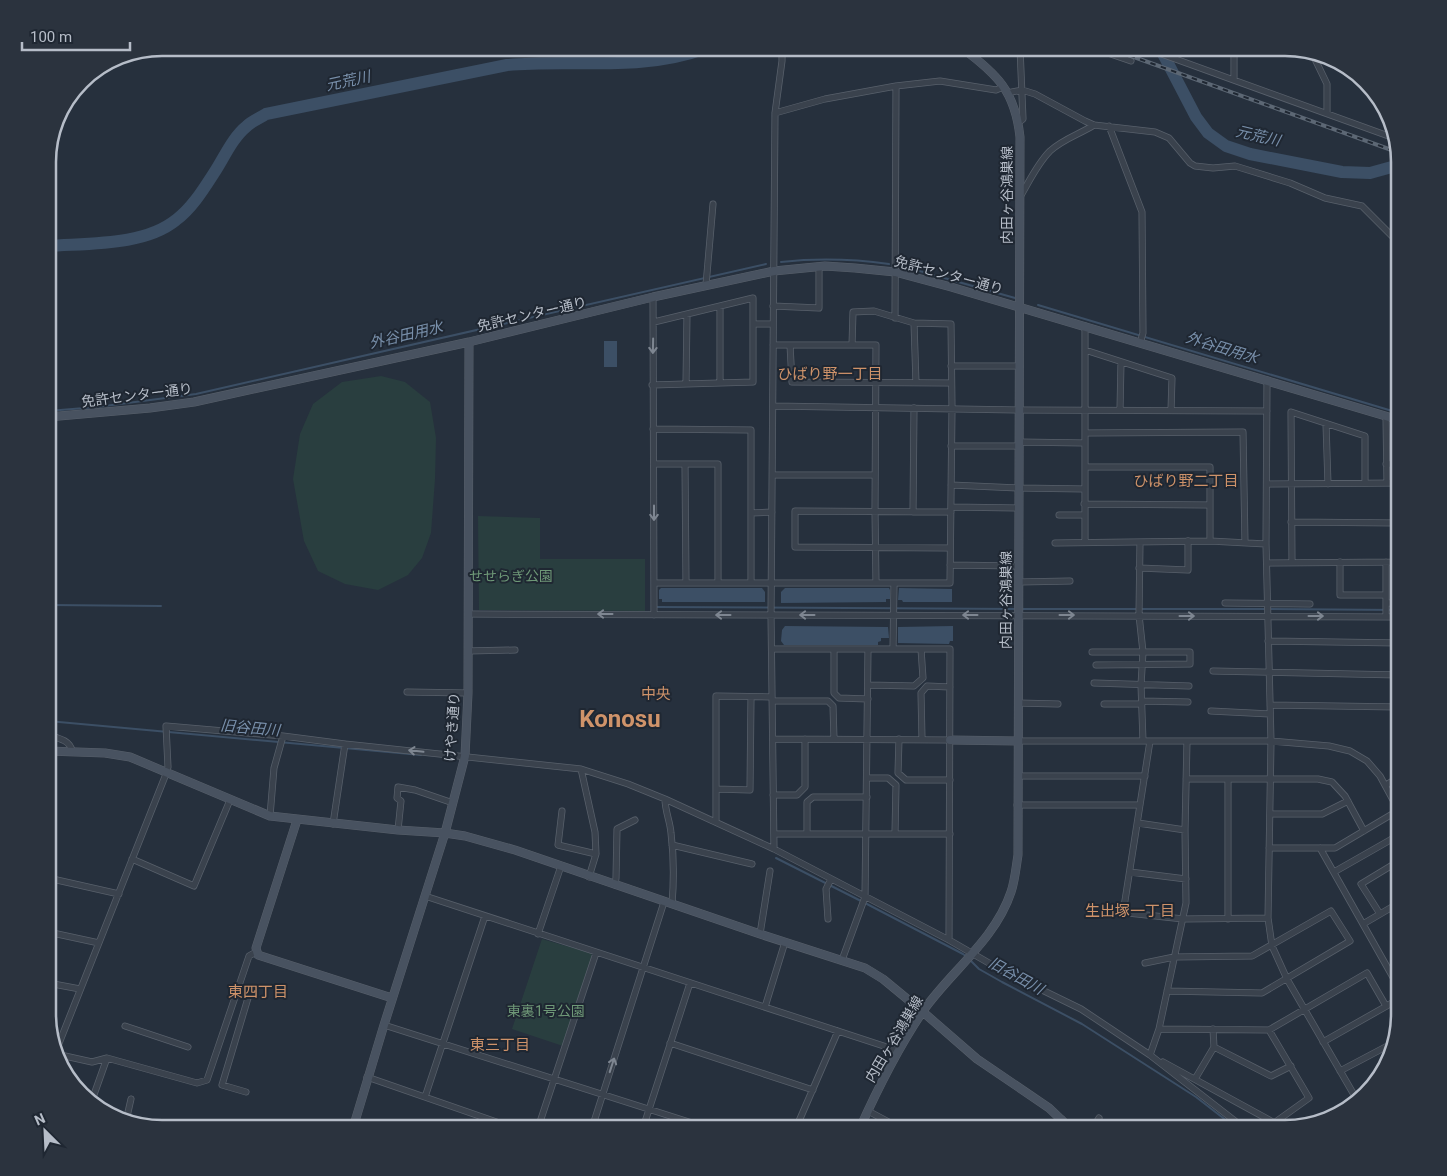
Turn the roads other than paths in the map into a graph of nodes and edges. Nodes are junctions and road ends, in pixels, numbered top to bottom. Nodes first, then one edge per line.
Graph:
1 (782, 56) edge
2 (973, 56) edge
3 (1020, 56) edge
4 (1116, 56) edge
5 (1168, 56) edge
6 (1234, 56) edge
7 (1131, 61) dead end
8 (1316, 61) edge
9 (1234, 80) junction
10 (896, 86) junction
11 (1005, 90) junction
12 (1022, 90) junction
13 (1327, 112) junction
14 (775, 113) junction
15 (1018, 123) junction
16 (1094, 124) junction
17 (1109, 126) junction
18 (1387, 136) edge
19 (1020, 197) junction
20 (713, 204) dead end
21 (1391, 234) edge
22 (819, 267) junction
23 (774, 271) junction
24 (895, 272) junction
25 (706, 285) junction
26 (653, 297) junction
27 (720, 306) junction
28 (773, 306) junction
29 (1020, 307) junction
30 (687, 314) junction
31 (896, 318) junction
32 (654, 322) junction
33 (914, 323) junction
34 (753, 324) junction
35 (773, 324) junction
36 (1085, 326) junction
37 (469, 342) junction
38 (1140, 343) junction
39 (773, 344) junction
40 (790, 344) junction
41 (852, 345) junction
42 (1085, 350) junction
43 (1121, 362) junction
44 (951, 366) junction
45 (1020, 366) junction
46 (1267, 380) junction
47 (720, 383) junction
48 (875, 383) junction
49 (916, 383) junction
50 (951, 383) junction
51 (686, 384) junction
52 (652, 385) junction
53 (773, 406) junction
54 (876, 408) junction
55 (914, 408) junction
56 (952, 408) junction
57 (1085, 409) junction
58 (1018, 410) junction
59 (1120, 410) junction
60 (1171, 410) junction
61 (1267, 411) junction
62 (56, 417) edge
63 (1386, 417) junction
64 (1391, 418) edge
65 (1326, 424) junction
66 (653, 429) junction
67 (1085, 434) junction
68 (1085, 443) junction
69 (1019, 444) junction
70 (952, 446) junction
71 (654, 464) junction
72 (685, 464) junction
73 (1386, 464) junction
74 (1391, 464) edge
75 (1085, 467) junction
76 (772, 475) junction
77 (876, 475) junction
78 (1387, 483) junction
79 (1391, 483) edge
80 (1267, 484) junction
81 (1328, 484) junction
82 (1365, 484) junction
83 (951, 485) junction
84 (1291, 485) junction
85 (1019, 488) junction
86 (1085, 488) junction
87 (1084, 504) junction
88 (1210, 505) junction
89 (1019, 508) junction
90 (951, 510) junction
91 (875, 511) junction
92 (751, 512) junction
93 (772, 512) junction
94 (913, 512) junction
95 (1059, 515) dead end
96 (1084, 515) junction
97 (1292, 522) junction
98 (1391, 523) edge
99 (1188, 541) junction
100 (1210, 541) junction
101 (1055, 542) dead end
102 (1085, 542) junction
103 (1140, 542) junction
104 (1245, 543) junction
105 (1266, 544) junction
106 (876, 547) junction
107 (950, 548) junction
108 (1340, 562) junction
109 (1386, 562) junction
110 (1391, 562) edge
111 (1267, 563) junction
112 (1292, 563) junction
113 (950, 565) junction
114 (1019, 566) junction
115 (1139, 568) junction
116 (1070, 581) dead end
117 (718, 582) junction
118 (1019, 582) junction
119 (655, 583) junction
120 (686, 583) junction
121 (751, 583) junction
122 (773, 583) junction
123 (876, 583) junction
124 (894, 584) junction
125 (1386, 595) junction
126 (1225, 603) dead end
127 (1386, 603) junction
128 (1391, 603) edge
129 (1267, 604) junction
130 (1310, 604) dead end
131 (468, 614) junction
132 (654, 614) junction
133 (772, 615) junction
134 (894, 615) junction
135 (1139, 615) junction
136 (1018, 616) junction
137 (1268, 616) junction
138 (1386, 616) junction
139 (1391, 616) edge
140 (1268, 640) junction
141 (1391, 643) edge
142 (772, 649) junction
143 (834, 649) junction
144 (868, 649) junction
145 (893, 649) junction
146 (920, 649) junction
147 (515, 650) dead end
148 (468, 651) junction
149 (1092, 652) dead end
150 (1143, 652) junction
151 (1096, 664) dead end
152 (1143, 664) junction
153 (1213, 671) dead end
154 (1269, 674) junction
155 (1391, 675) edge
156 (1094, 683) dead end
157 (1141, 685) junction
158 (868, 686) junction
159 (1189, 686) dead end
160 (950, 687) junction
161 (407, 692) dead end
162 (468, 693) junction
163 (750, 697) junction
164 (772, 699) junction
165 (868, 699) junction
166 (1188, 702) dead end
167 (1018, 703) junction
168 (1142, 703) junction
169 (1058, 704) dead end
170 (1104, 704) dead end
171 (1270, 705) junction
172 (1391, 707) edge
173 (1211, 711) dead end
174 (1270, 714) junction
175 (283, 736) junction
176 (56, 738) edge
177 (868, 738) junction
178 (773, 739) junction
179 (805, 739) junction
180 (834, 739) junction
181 (899, 739) junction
182 (922, 739) junction
183 (950, 740) junction
184 (1018, 741) junction
185 (1147, 741) junction
186 (1187, 741) junction
187 (1270, 741) junction
188 (345, 744) junction
189 (56, 751) edge
190 (72, 751) junction
191 (465, 756) junction
192 (581, 769) junction
193 (166, 774) junction
194 (1018, 776) junction
195 (1145, 776) junction
196 (867, 778) junction
197 (1270, 778) junction
198 (1186, 779) junction
199 (1228, 779) junction
200 (950, 780) junction
201 (1391, 782) edge
202 (1386, 785) junction
203 (716, 789) junction
204 (774, 795) junction
205 (1391, 795) edge
206 (867, 796) junction
207 (665, 799) junction
208 (230, 800) junction
209 (1348, 801) junction
210 (453, 803) junction
211 (1017, 805) junction
212 (1140, 806) junction
213 (562, 811) dead end
214 (1270, 814) junction
215 (270, 816) junction
216 (1391, 816) edge
217 (296, 820) junction
218 (635, 820) dead end
219 (716, 821) junction
220 (1138, 823) junction
221 (333, 824) junction
222 (398, 830) junction
223 (1185, 830) junction
224 (1364, 831) junction
225 (445, 833) junction
226 (866, 833) junction
227 (774, 834) junction
228 (807, 834) junction
229 (895, 834) junction
230 (950, 834) junction
231 (1391, 840) edge
232 (672, 845) junction
233 (1269, 848) junction
234 (1320, 848) junction
235 (774, 849) junction
236 (596, 854) junction
237 (132, 859) junction
238 (752, 864) dead end
239 (560, 866) junction
240 (1391, 866) edge
241 (770, 871) dead end
242 (1130, 872) junction
243 (1334, 872) junction
244 (589, 876) junction
245 (831, 879) junction
246 (1186, 879) junction
247 (56, 880) edge
248 (615, 885) junction
249 (119, 894) junction
250 (425, 896) junction
251 (865, 897) junction
252 (668, 903) junction
253 (1391, 908) edge
254 (1380, 914) junction
255 (485, 916) junction
256 (1268, 918) junction
257 (828, 919) dead end
258 (1183, 919) junction
259 (1228, 919) junction
260 (1363, 924) junction
261 (56, 934) edge
262 (538, 934) junction
263 (760, 934) junction
264 (949, 940) junction
265 (785, 942) junction
266 (99, 943) junction
267 (1272, 946) junction
268 (256, 952) junction
269 (596, 953) junction
270 (972, 954) junction
271 (1174, 958) junction
272 (842, 960) junction
273 (1145, 962) dead end
274 (643, 968) junction
275 (1391, 972) edge
276 (1288, 979) junction
277 (690, 983) junction
278 (56, 984) edge
279 (80, 989) junction
280 (1167, 992) junction
281 (248, 998) dead end
282 (392, 998) junction
283 (1391, 1004) edge
284 (1386, 1006) junction
285 (765, 1007) junction
286 (1305, 1010) junction
287 (923, 1012) junction
288 (227, 1021) junction
289 (239, 1025) junction
290 (384, 1025) junction
291 (125, 1026) dead end
292 (1159, 1029) junction
293 (1213, 1029) junction
294 (1269, 1030) junction
295 (838, 1031) junction
296 (60, 1041) edge
297 (1323, 1042) junction
298 (443, 1044) junction
299 (670, 1044) junction
300 (188, 1047) dead end
301 (1214, 1047) junction
302 (1385, 1047) edge
303 (899, 1051) junction
304 (64, 1054) edge
305 (1150, 1055) junction
306 (107, 1058) junction
307 (1291, 1066) junction
308 (1340, 1072) junction
309 (367, 1078) junction
310 (554, 1078) junction
311 (1195, 1079) junction
312 (813, 1090) junction
313 (246, 1092) dead end
314 (602, 1094) junction
315 (1354, 1094) edge
316 (94, 1095) edge
317 (426, 1097) junction
318 (131, 1099) dead end
319 (649, 1109) junction
320 (868, 1111) junction
321 (128, 1114) edge
322 (484, 1118) joint
323 (355, 1120) edge
324 (490, 1120) edge
325 (541, 1120) edge
326 (594, 1120) edge
327 (645, 1120) edge
328 (683, 1120) edge
329 (800, 1120) edge
330 (864, 1120) edge
331 (885, 1120) edge
332 (1062, 1120) edge
333 (1234, 1120) edge
334 (1270, 1120) edge
335 (1277, 1120) edge

1 - 14 street
2 - 11 street, 内田ヶ谷鴻巣線
3 - 12 street
4 - 7 street
5 - 9 street
6 - 9 street
8 - 13 street
9 - 13 street
10 - 11 street
10 - 14 street
10 - 24 street
11 - 12 street
11 - 15 street, 内田ヶ谷鴻巣線
12 - 15 street
12 - 16 street
13 - 18 street
14 - 23 street
15 - 19 street, 内田ヶ谷鴻巣線
16 - 17 street
16 - 19 street
17 - 21 street
17 - 38 street
19 - 29 street, 内田ヶ谷鴻巣線
20 - 25 street
22 - 23 street, 免許センター通り
22 - 24 street, 免許センター通り
22 - 28 street
23 - 25 street, 免許センター通り
23 - 28 street
24 - 29 street, 免許センター通り
24 - 31 street
25 - 26 street, 免許センター通り
26 - 32 street
26 - 37 street, 免許センター通り
27 - 30 street
27 - 34 street
27 - 47 street
28 - 35 street
29 - 36 street, 免許センター通り
29 - 45 street, 内田ヶ谷鴻巣線
30 - 32 street
30 - 51 street
31 - 33 street
31 - 41 street
32 -> 52 street
33 - 44 street
33 - 49 street
34 - 35 street
34 - 47 street
35 - 39 street
36 - 38 street, 免許センター通り
36 - 42 street
37 - 62 street, 免許センター通り
37 - 131 street, けやき通り
38 - 46 street, 免許センター通り
39 - 40 street
39 - 53 street
40 - 41 street
40 - 48 street
41 - 48 street
42 - 43 street
42 - 57 street
43 - 59 street
43 - 60 street
44 - 45 street
44 - 50 street
45 - 58 street, 内田ヶ谷鴻巣線
46 - 61 street
46 - 63 street, 免許センター通り
47 - 51 street
48 - 49 street
48 - 54 street
49 - 50 street
50 - 56 street
51 - 52 street
52 - 66 street
53 - 54 street
53 - 76 street
54 - 55 street
54 - 77 street
55 - 56 street
55 - 94 street
56 - 58 street
56 - 70 street
57 - 58 street
57 - 59 street
57 - 67 street
58 - 69 street, 内田ヶ谷鴻巣線
59 - 60 street
60 - 61 street
61 - 80 street
63 - 64 street, 免許センター通り
63 - 73 street
65 - 81 street
65 - 82 street
65 - 84 street
66 - 71 street
66 - 92 street
67 - 68 street
67 - 104 street
68 - 69 street
68 - 75 street
69 - 70 street
69 - 85 street, 内田ヶ谷鴻巣線
70 - 83 street
71 - 72 street
71 -> 119 street
72 - 117 street
72 - 120 street
73 - 74 street
73 - 78 street
75 - 86 street
75 - 88 street
76 - 77 street
76 - 93 street
77 - 91 street
78 - 79 street
78 - 82 street
80 - 84 street
80 - 105 street
81 - 82 street
81 - 84 street
83 - 85 street
83 - 90 street
84 - 97 street
85 - 86 street
85 - 89 street, 内田ヶ谷鴻巣線
86 - 87 street
87 - 88 street
87 - 96 street
88 - 100 street
89 - 90 street
89 - 114 street, 内田ヶ谷鴻巣線
90 - 94 street
90 - 107 street
91 - 94 street
91 - 106 street
91 - 106 street
92 - 93 street
92 - 121 street
93 - 122 street
95 - 96 street
96 - 102 street
97 - 98 street
97 - 112 street
99 - 100 street
99 - 103 street
99 - 115 street
100 - 104 street
101 - 102 street
102 - 103 street
103 - 115 street
104 - 105 street
105 - 111 street
106 - 107 street
106 - 123 street
107 - 113 street
108 - 109 street
108 - 112 street
108 - 125 street
109 - 110 street
109 - 125 street
111 - 112 street
111 - 129 street
113 - 114 street
113 - 124 street
114 - 118 street, 内田ヶ谷鴻巣線
115 - 135 street
116 - 118 street
117 - 120 street
117 - 121 street
118 - 136 street, 内田ヶ谷鴻巣線
119 - 120 street
119 - 132 street
121 - 122 street
122 - 123 street
122 - 133 street
123 - 124 street
124 - 134 street
125 - 127 street
126 - 129 street
127 - 128 street
127 - 138 street
129 - 130 street
129 - 137 street
132 -> 131 street
131 - 148 street, けやき通り
133 -> 132 street
134 -> 133 street
133 - 142 street
136 -> 134 street
134 - 145 street
136 -> 135 street
135 -> 137 street
135 - 150 street
136 - 167 street, 内田ヶ谷鴻巣線
137 -> 138 street
137 - 140 street
138 - 139 street
140 - 141 street
140 - 154 street
142 - 143 street
142 - 164 street
143 - 144 street
143 - 165 street
144 - 145 street
144 - 158 street
145 - 146 street
146 - 158 street
146 - 160 street
147 - 148 street
148 - 162 street, けやき通り
149 - 150 street
150 - 152 street
150 - 152 street
151 - 152 street
152 - 157 street
153 - 154 street
154 - 155 street
154 - 171 street
156 - 157 street
157 - 159 street
157 - 168 street
158 - 165 street
160 - 182 street
160 - 183 street
161 - 162 street
162 - 191 street, けやき通り
163 - 164 street
163 - 203 street
163 - 203 street
164 - 178 street
164 - 180 street
165 - 177 street
166 - 168 street
167 - 169 street
167 - 184 street, 内田ヶ谷鴻巣線
168 - 170 street
168 - 185 street
171 - 172 street
171 - 174 street
173 - 174 street
174 - 187 street
175 - 188 street
175 - 193 street
175 - 215 street
176 - 190 street
177 - 180 street
177 - 181 street
177 - 196 street
178 - 179 street
178 - 204 street
179 - 180 street
179 - 204 street
181 - 182 street
181 - 200 street
182 - 183 street
183 - 184 street
183 - 200 street
184 - 185 street
184 - 194 street, 内田ヶ谷鴻巣線
185 - 186 street
185 - 195 street
186 - 187 street
186 - 198 street
187 - 197 street
187 - 202 street
191 -> 188 street
188 - 221 street
189 - 190 street
190 - 193 street
191 - 192 street
191 - 210 street, けやき通り
192 - 207 street
192 - 236 street
193 - 208 street
193 - 237 street
194 - 195 street
194 - 211 street, 内田ヶ谷鴻巣線
195 - 212 street
196 - 206 street
196 - 229 street
197 - 199 street
197 - 209 street
197 - 214 street
198 - 199 street
198 - 223 street
199 - 259 street
200 - 230 street
201 - 202 street
202 - 205 street
203 - 219 street
204 - 227 street
206 - 226 street
206 - 228 street
207 - 219 street
207 - 232 street
208 - 215 street
208 - 237 street
209 - 214 street
209 - 224 street
210 - 222 street
210 - 225 street, けやき通り
211 - 212 street
211 - 270 street, 内田ヶ谷鴻巣線
212 - 220 street
213 - 236 street
214 - 233 street
215 - 217 street
216 - 224 street
217 - 221 street
217 - 268 street
218 - 248 street
219 - 235 street
220 - 223 street
220 - 242 street
221 - 222 street
222 - 225 street
223 - 246 street
224 - 234 street
225 - 239 street
225 - 250 street, けやき通り
226 - 228 street
226 - 229 street
226 - 251 street
227 - 228 street
227 - 235 street
229 - 230 street
230 - 264 street
231 - 243 street
232 - 238 street
232 - 252 street
233 - 234 street
233 - 256 street
234 - 243 street
235 - 245 street
236 - 244 street
237 - 249 street
239 - 244 street
239 - 262 street
240 - 254 street
241 - 263 street
242 - 246 street
242 - 258 street
243 - 260 street
244 - 248 street
245 - 251 street
245 - 257 street
246 - 258 street
247 - 249 street
248 - 252 street
249 - 266 street
250 - 255 street
250 - 282 street, けやき通り
251 - 264 street
251 - 272 street
252 - 263 street
252 - 274 street
253 - 254 street
254 - 260 street
255 - 262 street
255 - 298 street
256 - 259 street
256 - 267 street
258 - 259 street
258 - 271 street
260 - 275 street
261 - 266 street
262 - 269 street
263 - 265 street
264 - 270 street
265 - 272 street
265 - 285 street
266 - 279 street
267 - 271 street
267 - 276 street
267 - 276 street
268 - 282 street
268 - 288 street
269 - 274 street
269 - 310 street
270 - 287 street, 内田ヶ谷鴻巣線
270 - 305 street
271 - 273 street
271 - 280 street
272 - 287 street
274 - 277 street
314 -> 274 street
276 - 280 street
276 - 286 street
277 - 285 street
277 - 299 street
278 - 279 street
279 - 296 street
280 - 292 street
281 - 289 street
282 - 290 street, けやき通り
283 - 284 street
284 - 286 street
284 - 297 street
285 - 295 street
286 - 294 street
286 - 297 street
287 - 303 street, 内田ヶ谷鴻巣線
287 - 332 street
288 - 289 street
288 - 306 street
289 - 313 street
290 - 298 street
290 - 309 street, けやき通り
291 - 300 street
292 - 293 street
292 - 305 street
293 - 294 street
293 - 301 street
294 - 307 street
295 - 303 street
295 - 312 street
297 - 308 street
298 - 310 street
298 - 317 street
299 - 312 street
299 - 319 street
301 - 307 street
301 - 311 street
302 - 308 street
303 - 320 street, 内田ヶ谷鴻巣線
304 - 306 street
305 - 311 street
305 - 333 street
306 - 316 street
307 - 335 street
308 - 315 street
309 - 317 street
309 - 323 street, けやき通り
310 - 314 street
310 - 325 street
311 - 334 street
312 - 329 street
314 - 319 street
314 - 326 street
317 - 322 street
318 - 321 street
319 - 327 street
319 - 328 street
320 - 330 street, 内田ヶ谷鴻巣線
320 - 331 street
322 - 324 street

